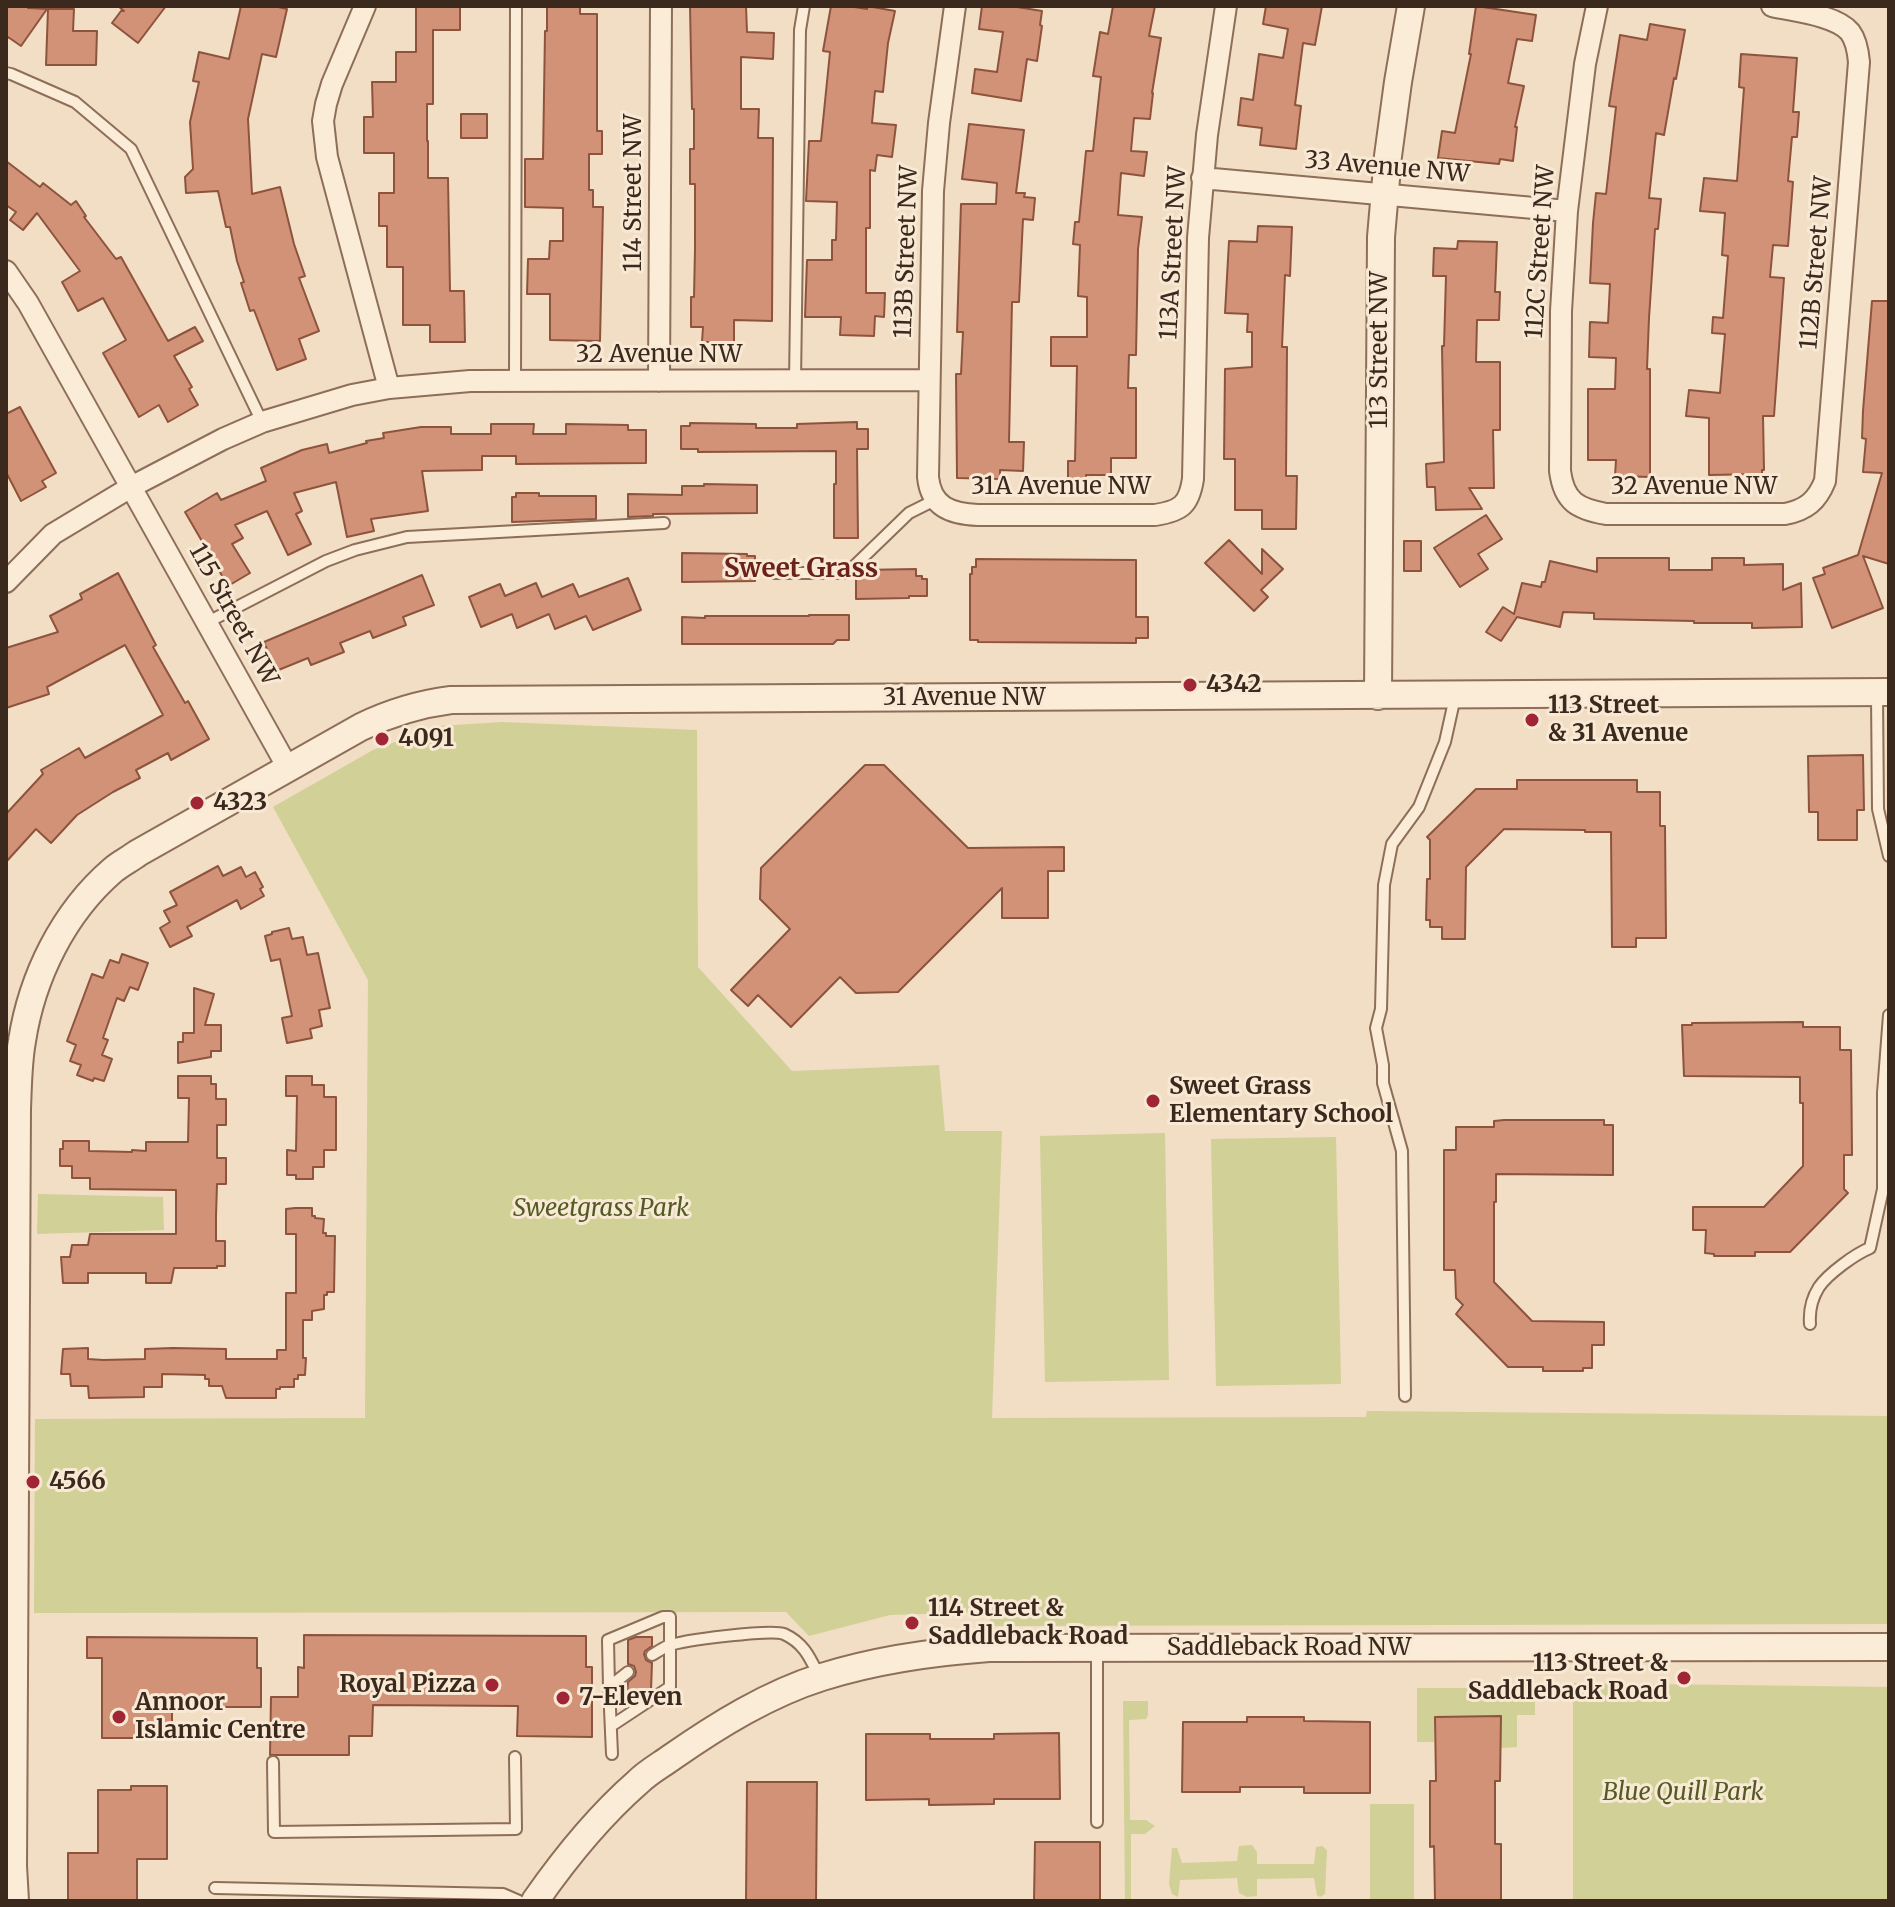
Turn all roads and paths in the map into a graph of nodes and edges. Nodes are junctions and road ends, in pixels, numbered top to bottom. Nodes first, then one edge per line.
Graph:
1 (365, 6) edge
2 (516, 6) edge
3 (661, 6) edge
4 (804, 6) edge
5 (955, 6) edge
6 (1226, 6) edge
7 (1411, 6) edge
8 (1597, 6) edge
9 (1772, 6) edge
10 (6, 73) edge
11 (1202, 178) junction
12 (1384, 194) junction
13 (1567, 211) junction
14 (12, 279) edge
15 (929, 380) junction
16 (515, 381) junction
17 (659, 381) junction
18 (795, 381) junction
19 (389, 388) junction
20 (262, 422) junction
21 (131, 487) junction
22 (1816, 499) joint
23 (935, 500) junction
24 (1571, 501) joint
25 (1187, 502) joint
26 (664, 523) dead end
27 (774, 573) dead end
28 (6, 582) edge
29 (208, 622) junction
30 (1883, 692) edge
31 (1456, 695) junction
32 (1378, 696) junction
33 (288, 768) junction
34 (1889, 856) edge
35 (1889, 1015) edge
36 (1810, 1324) dead end
37 (1405, 1396) dead end
38 (670, 1645) junction
39 (1889, 1647) edge
40 (1097, 1648) junction
41 (652, 1655) dead end
42 (628, 1672) dead end
43 (819, 1678) junction
44 (609, 1687) junction
45 (611, 1726) junction
46 (612, 1754) dead end
47 (515, 1757) dead end
48 (273, 1762) dead end
49 (1097, 1822) dead end
50 (215, 1888) dead end
51 (460, 1897) edge
52 (15, 1901) edge
53 (519, 1901) edge
54 (535, 1901) edge

1 - 19 street
2 - 16 lane
3 - 17 street, 114 Street NW
4 - 18 lane
5 - 15 street, 113B Street NW
6 - 11 street, 113A Street NW
7 - 12 street, 113 Street NW
8 - 13 street, 112C Street NW
9 - 22 street, 112B Street NW
10 - 20 lane
11 - 12 street, 33 Avenue NW
11 - 25 street, 113A Street NW
12 - 13 street, 33 Avenue NW
12 - 32 street, 113 Street NW
13 - 24 street, 112C Street NW
14 - 21 street, 115 Street NW
15 - 18 street, 32 Avenue NW
15 - 23 street, 113B Street NW
16 - 17 street, 32 Avenue NW
16 - 19 street, 32 Avenue NW
17 - 18 street, 32 Avenue NW
19 - 20 street, 32 Avenue NW
20 - 21 street, 32 Avenue NW
21 - 28 street
21 - 29 street, 115 Street NW
22 - 24 street, 32 Avenue NW
23 - 25 street, 31A Avenue NW
23 - 27 lane
26 - 29 lane
29 - 33 street, 115 Street NW
30 - 31 street, 31 Avenue NW
30 - 34 lane
31 - 32 street, 31 Avenue NW
31 - 37 lane
32 - 33 street, 31 Avenue NW
33 - 52 street, 31 Avenue NW
35 - 36 lane
38 - 41 lane
38 - 43 lane
38 - 44 lane
38 - 45 lane
39 - 40 street, Saddleback Road NW
40 - 43 street, Saddleback Road NW
40 - 49 lane
42 - 44 lane
43 - 54 street, Saddleback Road NW
44 - 45 lane
45 - 46 lane
47 - 48 lane
50 - 51 lane
51 - 53 lane

